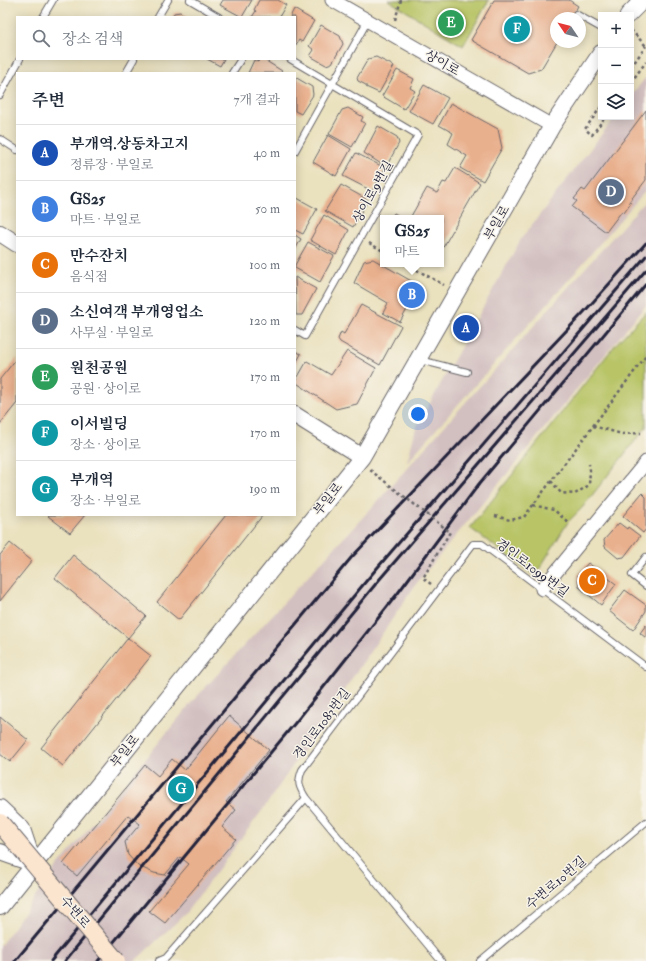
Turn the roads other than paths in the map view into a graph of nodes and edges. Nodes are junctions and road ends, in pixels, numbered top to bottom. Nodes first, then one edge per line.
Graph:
1 (53, 0) edge
2 (168, 0) edge
3 (190, 0) edge
4 (332, 0) edge
5 (643, 0) edge
6 (631, 12) edge
7 (44, 16) edge
8 (159, 16) edge
9 (217, 16) edge
10 (368, 20) junction
11 (586, 20) edge
12 (598, 26) edge
13 (598, 57) edge
14 (19, 60) edge
15 (133, 60) edge
16 (240, 60) edge
17 (292, 60) edge
18 (127, 72) edge
19 (233, 72) edge
20 (332, 84) junction
21 (0, 95) edge
22 (552, 126) junction
23 (0, 139) edge
24 (16, 149) edge
25 (296, 149) edge
26 (0, 233) edge
27 (16, 243) edge
28 (296, 331) edge
29 (418, 360) junction
30 (467, 372) dead end
31 (296, 416) edge
32 (646, 462) edge
33 (366, 463) junction
34 (482, 544) joint
35 (646, 557) edge
36 (646, 586) edge
37 (542, 589) junction
38 (646, 667) edge
39 (306, 798) junction
40 (0, 808) edge
41 (646, 822) edge
42 (0, 823) edge
43 (0, 852) edge
44 (34, 864) junction
45 (0, 907) edge
46 (116, 961) edge
47 (159, 961) edge
48 (441, 961) edge
49 (480, 961) edge

1 - 7 lane
2 - 8 lane
3 - 9 lane
4 - 10 street, 상이로
5 - 6 street
10 - 20 lane
10 - 22 street, 상이로
11 - 12 lane
13 - 22 street, 부일로
14 - 21 lane
15 - 18 lane
16 - 19 lane
17 - 20 lane, 상이로9번길
20 - 25 lane
20 - 28 lane, 상이로9번길
22 - 29 street, 부일로
23 - 24 lane
26 - 27 street
29 - 30 lane
29 - 33 street, 부일로
31 - 33 street
32 - 37 street
33 - 44 street, 부일로
34 - 37 lane, 경인로1099번길
34 - 39 lane, 경인로1083번길
35 - 36 lane
37 - 38 lane, 경인로1099번길
39 - 47 lane
39 - 48 lane, 경인로1083번길
40 - 44 street
41 - 49 lane, 수변로10번길
42 - 46 main road, 수변로, bridge
43 - 44 street
44 - 45 street, 부일로

